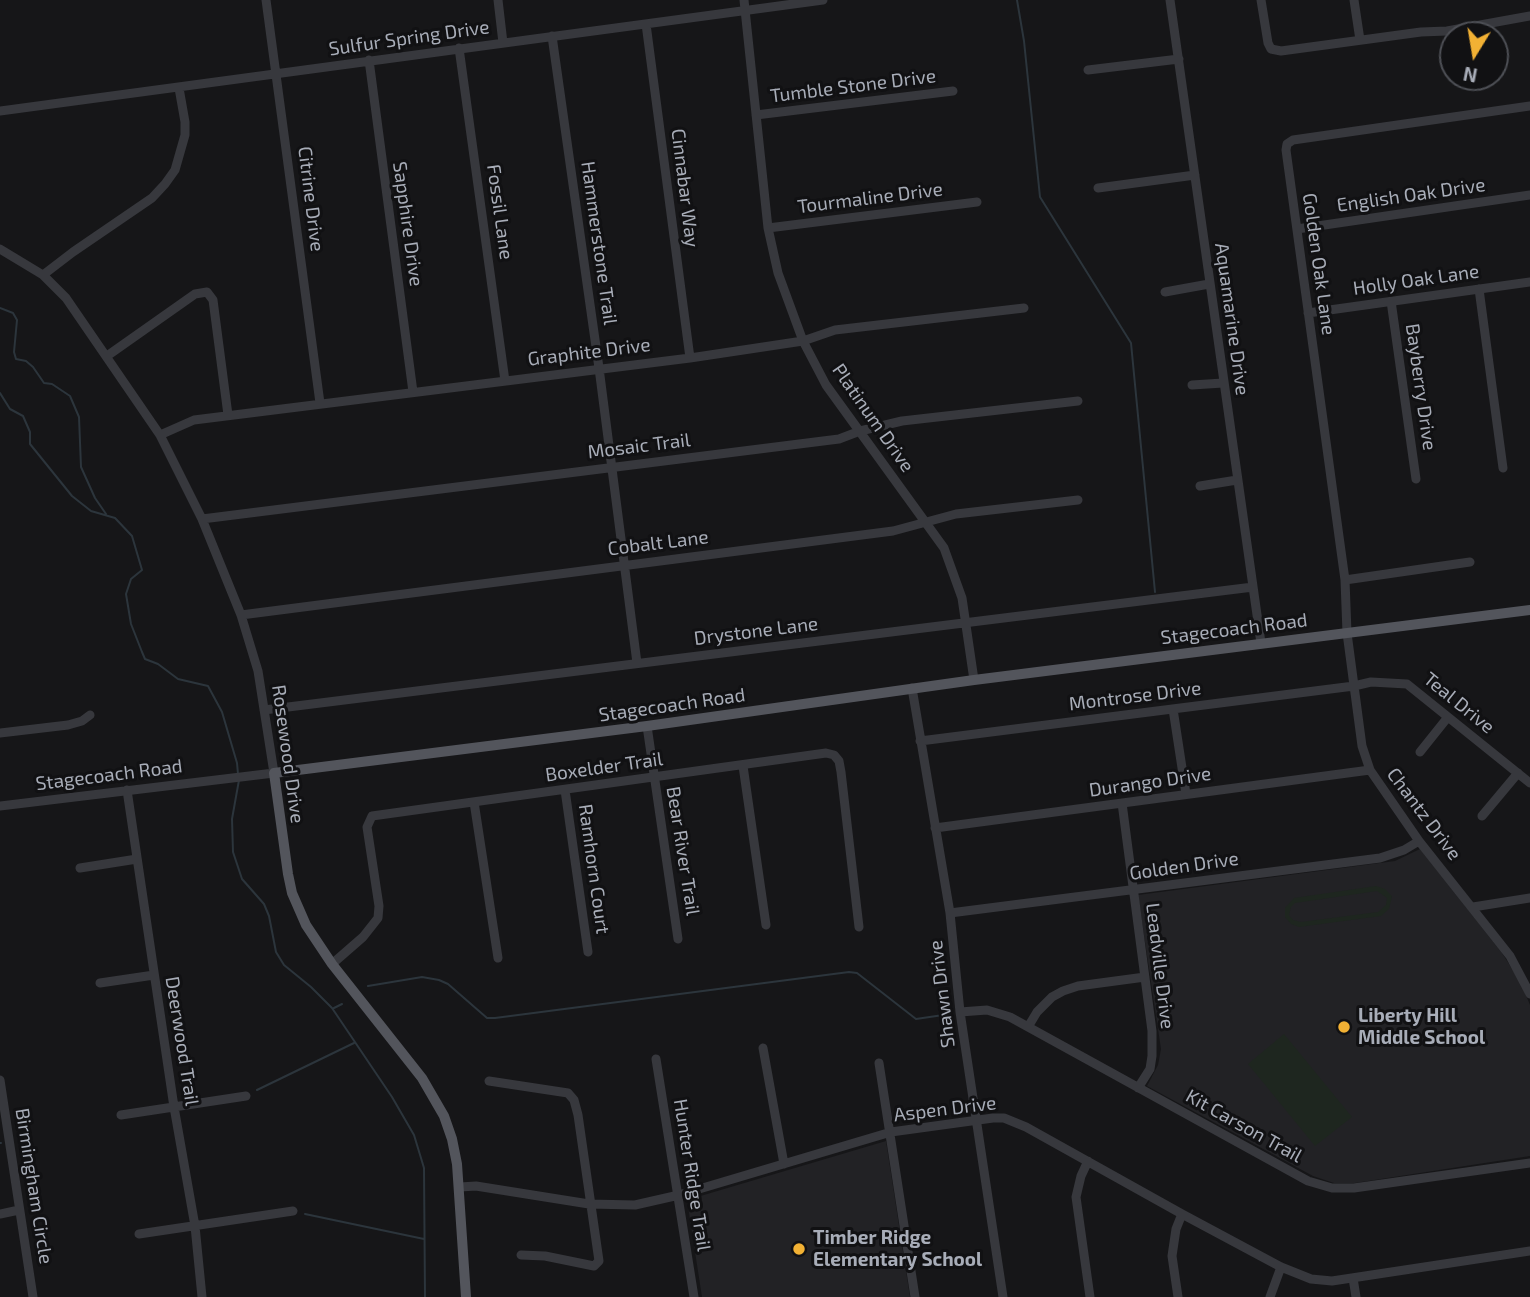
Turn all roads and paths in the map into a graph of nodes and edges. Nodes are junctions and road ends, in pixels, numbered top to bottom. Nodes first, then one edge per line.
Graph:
1 (266, 0) edge
2 (498, 0) edge
3 (744, 0) edge
4 (823, 0) edge
5 (1170, 0) edge
6 (1261, 0) edge
7 (1354, 0) edge
8 (745, 11) junction
9 (1530, 16) edge
10 (646, 24) junction
11 (552, 36) junction
12 (1360, 40) junction
13 (503, 43) junction
14 (459, 48) junction
15 (369, 60) junction
16 (1179, 60) junction
17 (1088, 70) dead end
18 (276, 73) junction
19 (179, 88) junction
20 (953, 91) dead end
21 (1530, 106) edge
22 (0, 111) edge
23 (756, 115) junction
24 (1195, 175) junction
25 (1098, 188) dead end
26 (1530, 195) edge
27 (976, 202) dead end
28 (768, 228) junction
29 (1297, 229) junction
30 (0, 249) edge
31 (43, 275) junction
32 (1530, 282) edge
33 (1209, 284) junction
34 (1479, 289) junction
35 (1165, 292) dead end
36 (1391, 301) junction
37 (1024, 308) dead end
38 (1308, 313) junction
39 (803, 341) junction
40 (107, 356) junction
41 (690, 358) junction
42 (599, 368) junction
43 (505, 381) junction
44 (1223, 383) junction
45 (1192, 385) dead end
46 (413, 392) junction
47 (1078, 401) dead end
48 (320, 403) junction
49 (228, 415) junction
50 (860, 431) junction
51 (160, 435) junction
52 (611, 467) junction
53 (1503, 468) dead end
54 (1416, 479) dead end
55 (1237, 480) junction
56 (1200, 486) dead end
57 (1078, 500) dead end
58 (202, 519) junction
59 (927, 522) junction
60 (1470, 562) dead end
61 (624, 565) junction
62 (1345, 580) junction
63 (1253, 587) junction
64 (1530, 610) edge
65 (241, 615) junction
66 (965, 623) junction
67 (1347, 632) junction
68 (1261, 643) junction
69 (637, 663) junction
70 (974, 680) junction
71 (1354, 686) junction
72 (912, 688) junction
73 (1173, 709) junction
74 (264, 710) junction
75 (90, 715) dead end
76 (1448, 717) junction
77 (647, 726) junction
78 (0, 733) edge
79 (920, 741) junction
80 (1420, 752) dead end
81 (743, 766) junction
82 (1370, 770) junction
83 (274, 773) junction
84 (1518, 773) junction
85 (654, 778) junction
86 (1530, 783) edge
87 (127, 790) junction
88 (565, 790) junction
89 (1186, 794) junction
90 (474, 802) junction
91 (1122, 803) junction
92 (0, 806) edge
93 (1482, 816) dead end
94 (936, 828) junction
95 (1419, 841) junction
96 (137, 859) junction
97 (80, 868) dead end
98 (1133, 891) junction
99 (1530, 898) edge
100 (1473, 907) junction
101 (950, 913) junction
102 (766, 926) dead end
103 (859, 928) dead end
104 (678, 939) dead end
105 (588, 952) dead end
106 (498, 957) dead end
107 (332, 964) junction
108 (154, 975) junction
109 (1144, 977) junction
110 (100, 983) dead end
111 (1529, 990) edge
112 (961, 1012) junction
113 (1028, 1027) junction
114 (763, 1048) dead end
115 (656, 1059) dead end
116 (879, 1063) dead end
117 (0, 1080) edge
118 (489, 1081) dead end
119 (1138, 1088) junction
120 (246, 1096) dead end
121 (174, 1107) junction
122 (121, 1115) dead end
123 (976, 1120) junction
124 (891, 1132) junction
125 (1088, 1161) junction
126 (1530, 1163) edge
127 (784, 1164) junction
128 (460, 1187) junction
129 (679, 1195) junction
130 (589, 1205) junction
131 (19, 1210) junction
132 (293, 1211) dead end
133 (0, 1214) edge
134 (1182, 1214) junction
135 (195, 1226) junction
136 (139, 1234) dead end
137 (1530, 1251) edge
138 (521, 1255) dead end
139 (1281, 1267) junction
140 (1353, 1279) junction
141 (30, 1297) edge
142 (202, 1297) edge
143 (466, 1297) edge
144 (694, 1297) edge
145 (915, 1297) edge
146 (1003, 1297) edge
147 (1090, 1297) edge
148 (1178, 1297) edge
149 (1270, 1297) edge
150 (1356, 1297) edge

1 - 18 street, Citrine Drive
2 - 13 street
3 - 8 street, Platinum Drive
4 - 8 street, Sulfur Spring Drive
5 - 16 street, Aquamarine Drive
6 - 12 street
7 - 12 street
8 - 10 street, Sulfur Spring Drive
8 - 23 street, Platinum Drive
9 - 12 street
10 - 11 street, Sulfur Spring Drive
10 - 41 street, Cinnabar Way
11 - 13 street, Sulfur Spring Drive
11 - 42 street, Hammerstone Trail
13 - 14 street, Sulfur Spring Drive
14 - 15 street, Sulfur Spring Drive
14 - 43 street, Fossil Lane
15 - 18 street, Sulfur Spring Drive
15 - 46 street, Sapphire Drive
16 - 17 street
16 - 24 street, Aquamarine Drive
18 - 19 street, Sulfur Spring Drive
18 - 48 street, Citrine Drive
19 - 22 street, Sulfur Spring Drive
19 - 31 street
20 - 23 street, Tumble Stone Drive
21 - 29 street, Golden Oak Lane
23 - 28 street, Platinum Drive
24 - 25 street
24 - 33 street, Aquamarine Drive
26 - 29 street, English Oak Drive
27 - 28 street, Tourmaline Drive
28 - 39 street, Platinum Drive
29 - 38 street, Golden Oak Lane
30 - 31 street, Rosewood Drive
31 - 40 street, Rosewood Drive
32 - 34 street, Holly Oak Lane
33 - 35 street
33 - 44 street, Aquamarine Drive
34 - 36 street, Holly Oak Lane
34 - 53 street
36 - 38 street, Holly Oak Lane
36 - 54 street, Bayberry Drive
37 - 39 street, Graphite Drive
38 - 62 street, Golden Oak Lane
39 - 41 street, Graphite Drive
39 - 50 street, Platinum Drive
40 - 49 street
40 - 51 street, Rosewood Drive
41 - 42 street, Graphite Drive
42 - 43 street, Graphite Drive
42 - 52 street, Hammerstone Trail
43 - 46 street, Graphite Drive
44 - 45 street
44 - 55 street, Aquamarine Drive
46 - 48 street, Graphite Drive
47 - 50 street, Mosaic Trail
48 - 49 street, Graphite Drive
49 - 51 street, Graphite Drive
50 - 52 street, Mosaic Trail
50 - 59 street, Platinum Drive
51 - 58 street, Rosewood Drive
52 - 58 street, Mosaic Trail
52 - 61 street, Hammerstone Trail
55 - 56 street
55 - 63 street, Aquamarine Drive
57 - 59 street, Cobalt Lane
58 - 65 street, Rosewood Drive
59 - 61 street, Cobalt Lane
59 - 66 street, Platinum Drive
60 - 62 street
61 - 65 street, Cobalt Lane
61 - 69 street, Hammerstone Trail
62 - 67 street, Golden Oak Lane
63 - 66 street, Drystone Lane
63 - 68 street, Aquamarine Drive
64 - 67 main road, Stagecoach Road
65 - 74 street, Rosewood Drive
66 - 69 street, Drystone Lane
66 - 70 street, Platinum Drive
67 - 68 main road, Stagecoach Road
67 - 71 street, Chantz Drive
68 - 70 main road, Stagecoach Road
69 - 74 street, Drystone Lane
70 - 72 main road, Stagecoach Road
71 - 73 street, Montrose Drive
71 - 76 street, Teal Drive
71 - 82 street, Chantz Drive
72 - 77 main road, Stagecoach Road
72 - 79 street, Shawn Drive
73 - 79 street, Montrose Drive
73 - 89 street
74 - 83 street, Rosewood Drive
75 - 78 street
76 - 80 street
76 - 84 street, Teal Drive
77 - 83 main road, Stagecoach Road
77 - 85 street, Bear River Trail
79 - 94 street, Shawn Drive
81 - 85 street, Boxelder Trail
81 - 102 street
81 - 103 street, Boxelder Trail
82 - 89 street, Durango Drive
82 - 95 street, Chantz Drive
83 - 87 street, Stagecoach Road
83 - 107 main road, Rosewood Drive
84 - 86 street, Teal Drive
84 - 93 street
85 - 88 street, Boxelder Trail
85 - 104 street, Bear River Trail
87 - 92 street, Stagecoach Road
87 - 96 street, Deerwood Trail
88 - 90 street, Boxelder Trail
88 - 105 street, Ramhorn Court
89 - 91 street, Durango Drive
90 - 106 street
90 - 107 street, Boxelder Trail
91 - 94 street, Durango Drive
91 - 98 street, Leadville Drive
94 - 101 street, Shawn Drive
95 - 98 street, Golden Drive
95 - 100 street, Chantz Drive
96 - 97 street
96 - 108 street, Deerwood Trail
98 - 101 street, Golden Drive
98 - 109 street, Leadville Drive
99 - 100 street
100 - 111 street, Chantz Drive
101 - 112 street, Shawn Drive
107 - 128 main road, Rosewood Drive
108 - 110 street
108 - 121 street, Deerwood Trail
109 - 113 street
109 - 119 street, Leadville Drive
112 - 113 street, Kit Carson Trail
112 - 123 street, Shawn Drive
113 - 119 street, Kit Carson Trail
114 - 127 street
115 - 129 street, Hunter Ridge Trail
116 - 124 street
117 - 131 street, Birmingham Circle
118 - 130 street
119 - 126 street, Kit Carson Trail
120 - 121 street
121 - 122 street
121 - 135 street, Deerwood Trail
123 - 124 street, Aspen Drive
123 - 125 street, Aspen Drive
123 - 146 street, Shawn Drive
124 - 127 street, Aspen Drive
124 - 145 street
125 - 134 street, Aspen Drive
125 - 147 street
127 - 129 street, Aspen Drive
128 - 130 street, Aspen Drive
128 - 143 main road, Rosewood Drive
129 - 130 street, Aspen Drive
129 - 144 street, Hunter Ridge Trail
130 - 138 street
131 - 133 street
131 - 141 street, Birmingham Circle
132 - 135 street
134 - 139 street, Aspen Drive
134 - 148 street
135 - 136 street
135 - 142 street, Deerwood Trail
137 - 140 street, Aspen Drive
139 - 140 street, Aspen Drive
139 - 149 street
140 - 150 street

